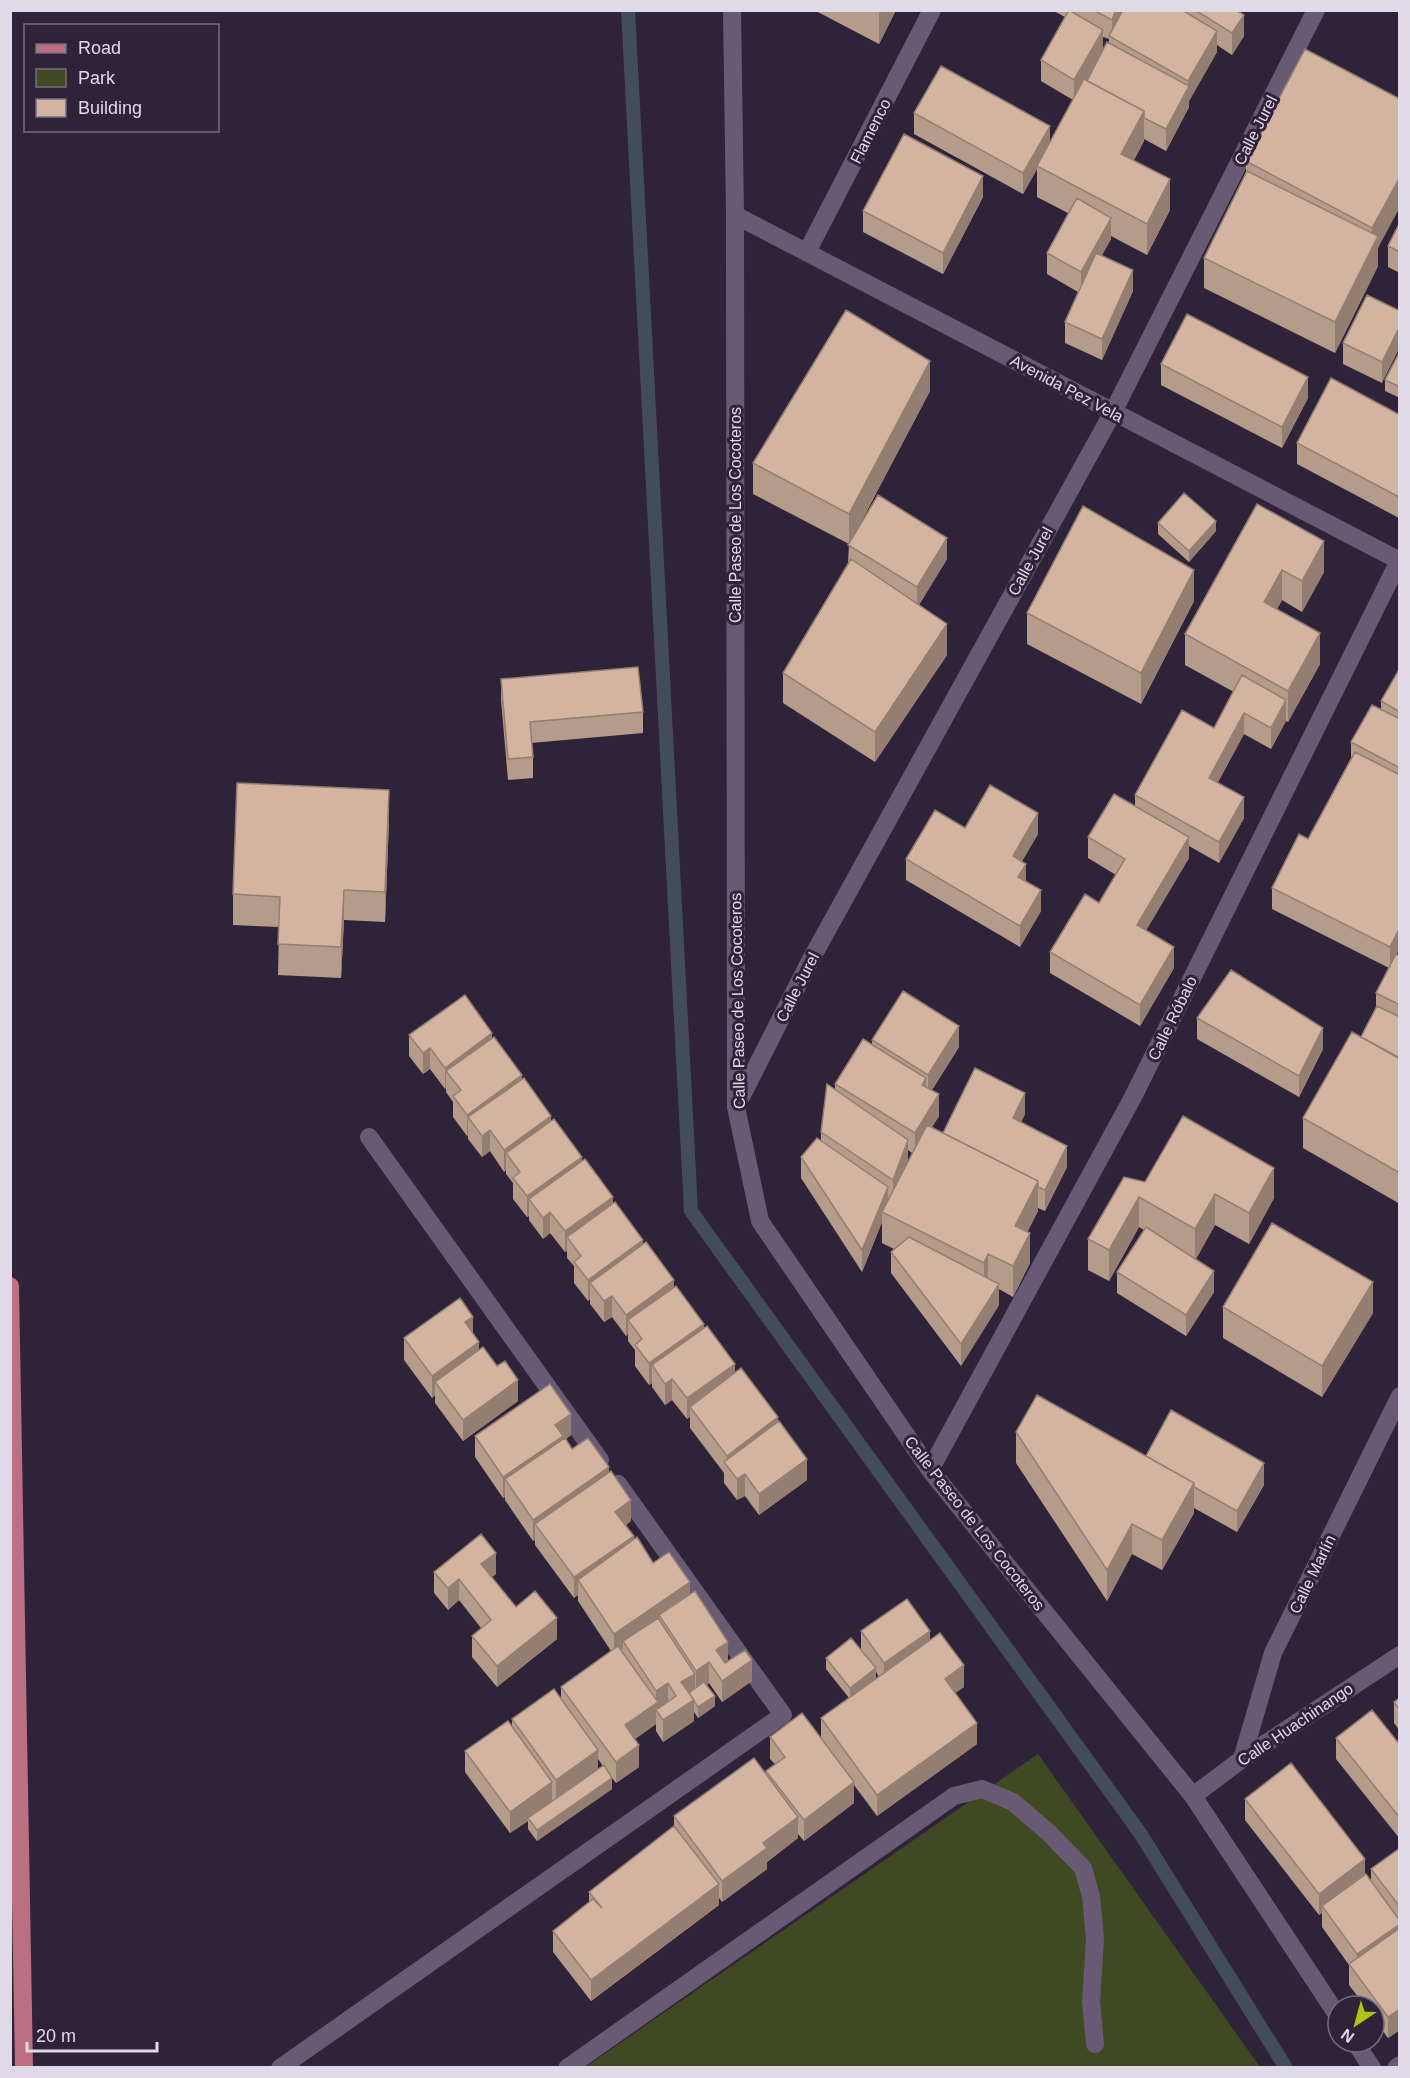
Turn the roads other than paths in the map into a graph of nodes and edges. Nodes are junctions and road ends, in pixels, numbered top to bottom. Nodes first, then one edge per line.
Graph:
1 (732, 10) edge
2 (932, 10) edge
3 (1316, 10) edge
4 (735, 215) junction
5 (807, 252) junction
6 (1113, 412) junction
7 (1399, 561) edge
8 (736, 1107) junction
9 (369, 1137) dead end
10 (10, 1286) edge
11 (1400, 1396) edge
12 (930, 1470) junction
13 (1400, 1655) edge
14 (1242, 1759) junction
15 (1193, 1796) junction
16 (1326, 1998) edge
17 (1095, 2044) dead end
18 (1363, 2054) edge
19 (1400, 2065) edge
20 (24, 2067) edge
21 (280, 2067) edge
22 (567, 2067) edge
23 (1372, 2067) edge
24 (1396, 2067) edge

1 - 4 street, Calle Paseo de Los Cocoteros
2 - 5 street, Flamenco
3 - 6 street, Calle Jurel
4 - 5 street, Avenida Pez Vela
4 - 8 street, Calle Paseo de Los Cocoteros
5 - 6 street, Avenida Pez Vela
6 - 7 street, Avenida Pez Vela
6 - 8 street, Calle Jurel
7 - 12 street, Calle Róbalo
8 - 12 street, Calle Paseo de Los Cocoteros
9 - 21 street
10 - 20 main road
11 - 14 street, Calle Marlín
12 - 15 street, Calle Paseo de Los Cocoteros
13 - 14 street, Calle Huachinango
14 - 15 street, Calle Huachinango
15 - 16 street, Calle Paseo de Los Cocoteros
17 - 22 street
18 - 23 street
19 - 24 street

